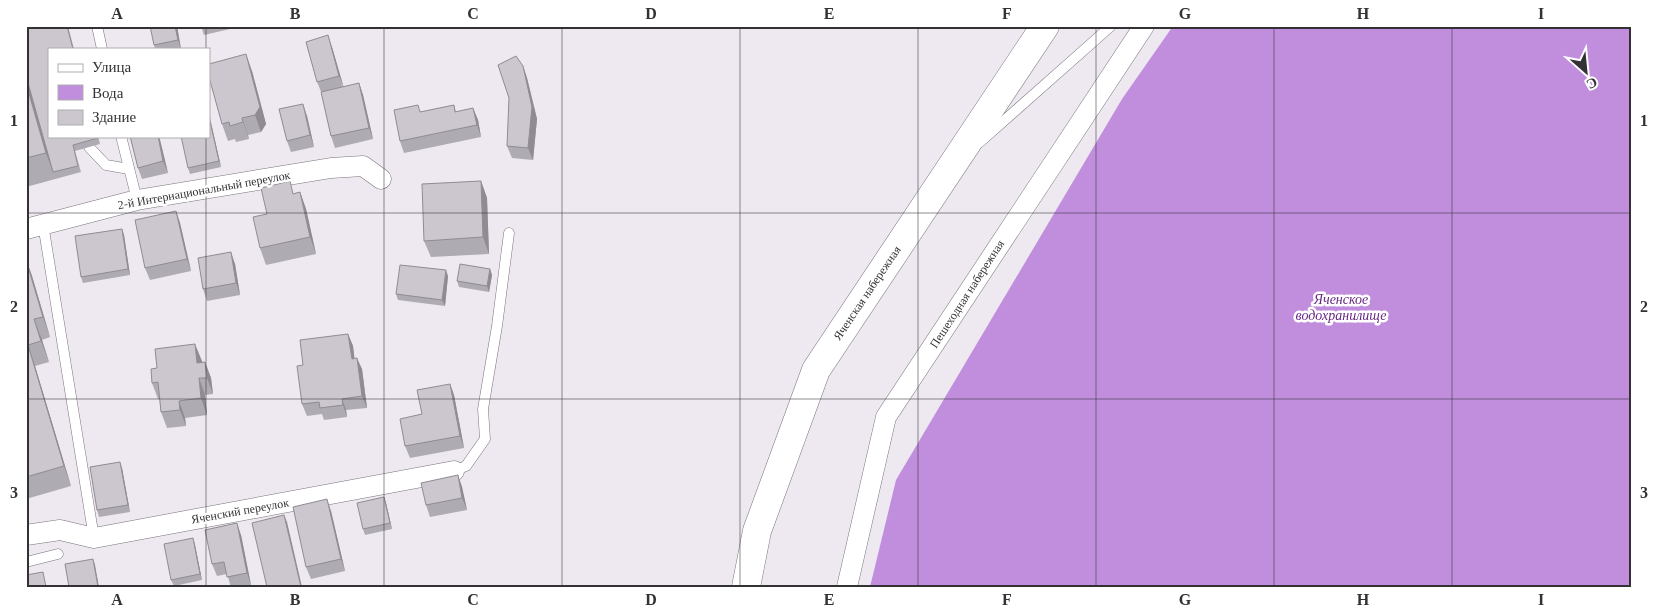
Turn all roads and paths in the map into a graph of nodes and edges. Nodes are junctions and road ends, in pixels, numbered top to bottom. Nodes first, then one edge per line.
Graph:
1 (97, 26) edge
2 (1046, 26) edge
3 (1110, 26) edge
4 (1144, 26) edge
5 (102, 48) edge
6 (121, 138) edge
7 (89, 147) edge
8 (952, 167) junction
9 (129, 169) junction
10 (381, 179) dead end
11 (137, 200) junction
12 (35, 227) edge
13 (509, 233) dead end
14 (454, 471) joint
15 (26, 535) edge
16 (94, 538) junction
17 (58, 554) dead end
18 (26, 562) edge
19 (746, 587) edge
20 (847, 587) edge

1 - 5 lane
2 - 8 street, Яченская набережная
3 - 8 lane
4 - 20 street, Пешеходная набережная
6 - 9 lane
7 - 9 lane
8 - 19 street, Яченская набережная
9 - 11 lane
10 - 11 street, 2-й Интернациональный переулок
11 - 12 street, 2-й Интернациональный переулок
12 - 16 lane
13 - 14 lane
14 - 16 street, Яченский переулок
15 - 16 street, Яченский переулок
17 - 18 lane

